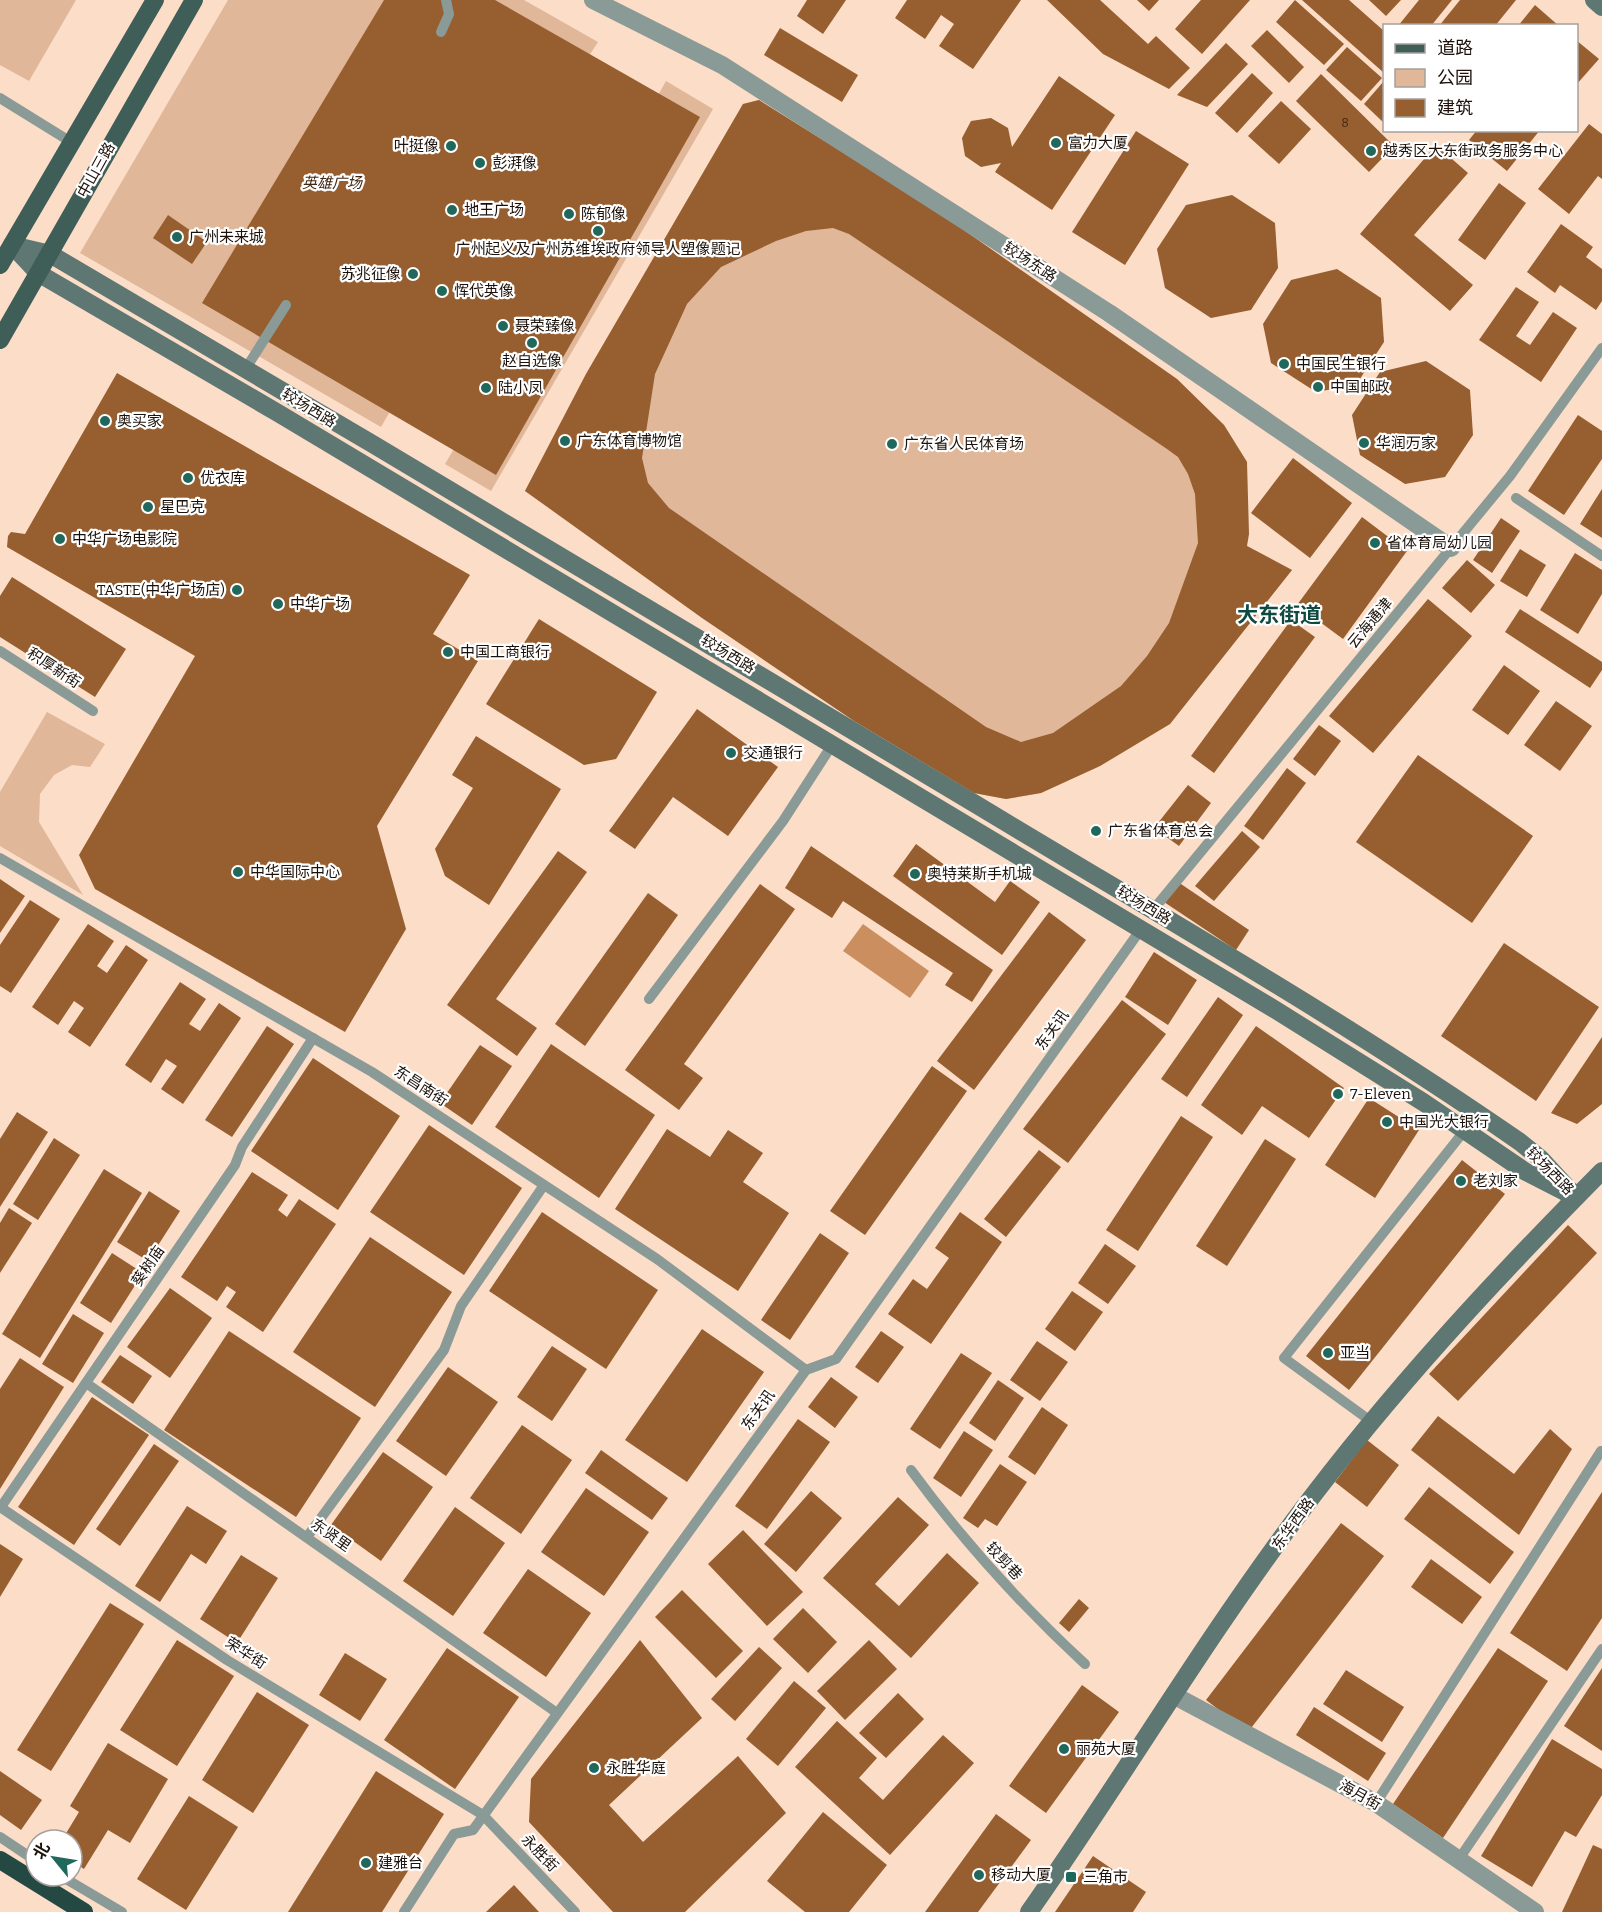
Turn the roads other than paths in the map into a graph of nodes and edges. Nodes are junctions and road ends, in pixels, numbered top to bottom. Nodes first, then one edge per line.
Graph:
1 (154, 0) edge
2 (194, 0) edge
3 (446, 0) edge
4 (594, 0) edge
5 (1594, 0) edge
6 (1602, 7) edge
7 (441, 32) dead end
8 (0, 98) edge
9 (71, 142) junction
10 (12, 245) junction
11 (50, 254) junction
12 (0, 265) edge
13 (38, 273) junction
14 (286, 305) dead end
15 (0, 340) edge
16 (1602, 348) edge
17 (245, 370) junction
18 (1516, 498) dead end
19 (1451, 548) junction
20 (1602, 556) edge
21 (0, 651) edge
22 (93, 711) dead end
23 (832, 745) junction
24 (0, 858) edge
25 (1153, 910) junction
26 (1141, 929) junction
27 (649, 999) dead end
28 (313, 1038) junction
29 (1465, 1130) junction
30 (1602, 1171) edge
31 (544, 1185) junction
32 (1576, 1197) junction
33 (806, 1370) junction
34 (86, 1383) junction
35 (1372, 1422) junction
36 (1601, 1451) edge
37 (912, 1470) dead end
38 (1, 1507) edge
39 (307, 1537) junction
40 (1602, 1649) edge
41 (1085, 1664) dead end
42 (1175, 1695) junction
43 (557, 1713) junction
44 (1376, 1803) junction
45 (483, 1815) junction
46 (0, 1837) edge
47 (24, 1854) edge
48 (1459, 1859) junction
49 (0, 1862) edge
50 (81, 1888) edge
51 (82, 1912) edge
52 (122, 1912) edge
53 (404, 1912) edge
54 (575, 1912) edge
55 (1029, 1912) edge
56 (1535, 1912) edge

1 - 9 main road
2 - 11 main road, 中山三路
3 - 7 lane
4 - 19 street, 较场东路
5 - 6 street
8 - 9 lane
9 - 10 main road
10 - 11 street, 较场西路
10 - 12 main road
10 - 13 street, 较场西路
11 - 13 main road, 中山三路
11 - 17 street, 较场西路
13 - 15 main road, 中山三路
13 - 23 street, 较场西路
14 - 17 lane
16 - 19 lane, 云海通津
17 - 25 street, 较场西路
18 - 20 lane
19 - 25 lane, 云海通津
21 - 22 lane, 积厚新街
23 - 26 street, 较场西路
23 - 27 lane
24 - 28 lane, 东昌南街
25 - 32 street, 较场西路
26 - 29 street, 较场西路
26 - 33 lane, 东关讯
28 - 31 lane, 东昌南街
28 - 34 lane, 葵树庙
29 - 32 street, 较场西路
29 - 35 lane
30 - 32 street, 东华西路
31 - 33 lane, 东昌南街
31 - 39 lane
32 - 35 street, 东华西路
33 - 43 lane, 东关讯
34 - 38 lane, 葵树庙
34 - 39 lane, 东贤里
35 - 42 street, 东华西路
36 - 44 lane
37 - 41 lane, 较剪巷
38 - 45 lane, 荣华街
39 - 43 lane, 东贤里
40 - 48 lane
42 - 44 street, 海月街
42 - 55 street, 东华西路
43 - 45 lane, 东关讯
44 - 48 street, 海月街
45 - 53 lane, 东关讯
45 - 54 lane, 永胜街
46 - 47 lane
48 - 56 street, 海月街
49 - 51 highway
50 - 52 lane

